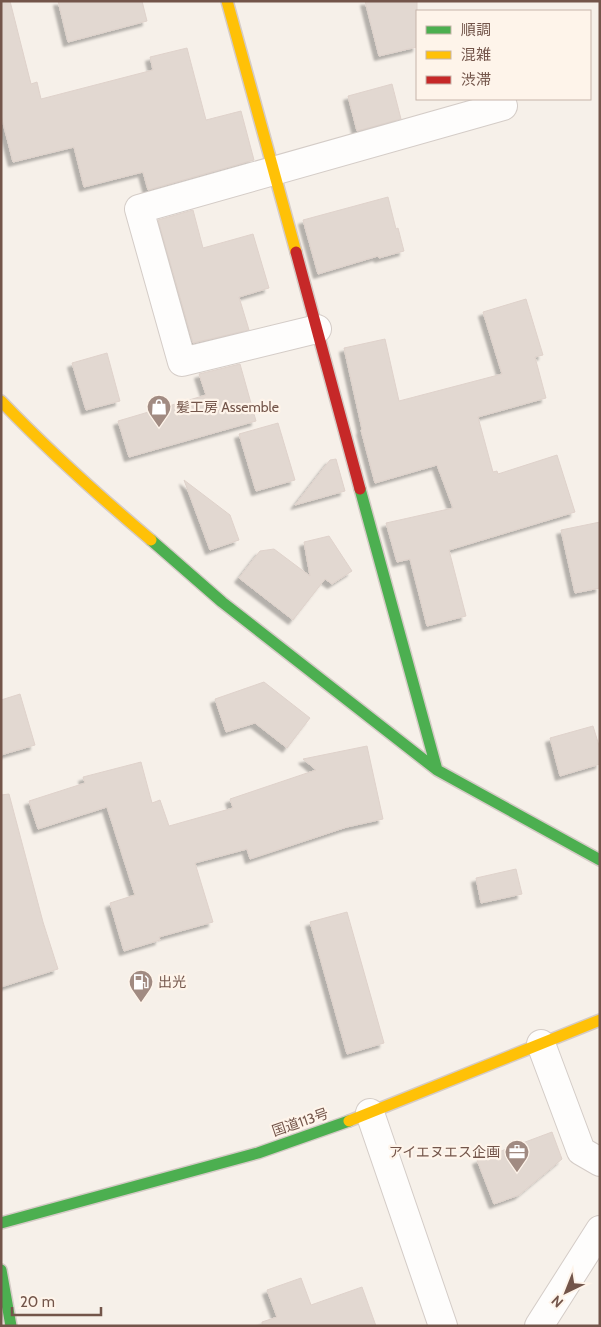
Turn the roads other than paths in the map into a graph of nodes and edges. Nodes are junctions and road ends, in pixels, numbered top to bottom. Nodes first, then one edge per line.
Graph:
1 (227, 1) edge
2 (503, 106) dead end
3 (274, 172) junction
4 (316, 329) junction
5 (1, 401) edge
6 (437, 770) junction
7 (600, 860) edge
8 (600, 1020) edge
9 (541, 1044) junction
10 (370, 1113) junction
11 (600, 1162) edge
12 (1, 1223) edge
13 (600, 1230) edge
14 (1, 1270) edge
15 (11, 1326) edge
16 (443, 1326) edge
17 (539, 1326) edge

1 - 3 main road
2 - 3 street
3 - 4 main road
3 - 4 street
4 - 6 main road
5 - 6 main road
6 - 7 main road
8 - 9 main road, 国道113号
9 - 10 main road, 国道113号
9 - 11 street
10 - 12 main road, 国道113号
10 - 16 street
13 - 17 street
14 - 15 main road

